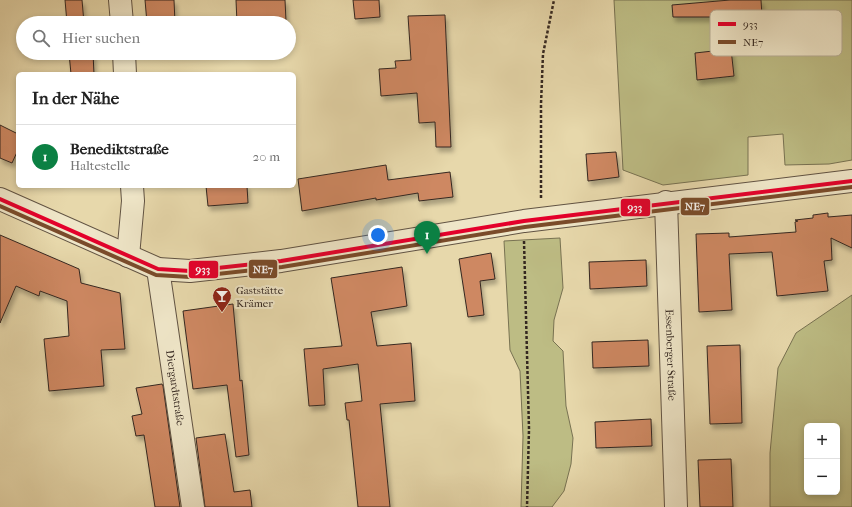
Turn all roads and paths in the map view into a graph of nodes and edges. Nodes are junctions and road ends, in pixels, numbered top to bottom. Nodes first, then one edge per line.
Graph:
1 (120, 0) edge
2 (554, 0) edge
3 (121, 16) edge
4 (124, 60) edge
5 (125, 72) edge
6 (852, 180) edge
7 (132, 188) edge
8 (0, 199) edge
9 (666, 202) junction
10 (533, 219) junction
11 (128, 256) junction
12 (158, 269) junction
13 (193, 507) edge
14 (527, 507) edge
15 (676, 507) edge

1 - 3 street
2 - 10 path
4 - 5 street
6 - 9 street
7 - 11 street
8 - 11 street
9 - 10 street
9 - 15 street, Essenberger Straße
10 - 12 street
10 - 14 path
11 - 12 street
12 - 13 street, Diergardtstraße

